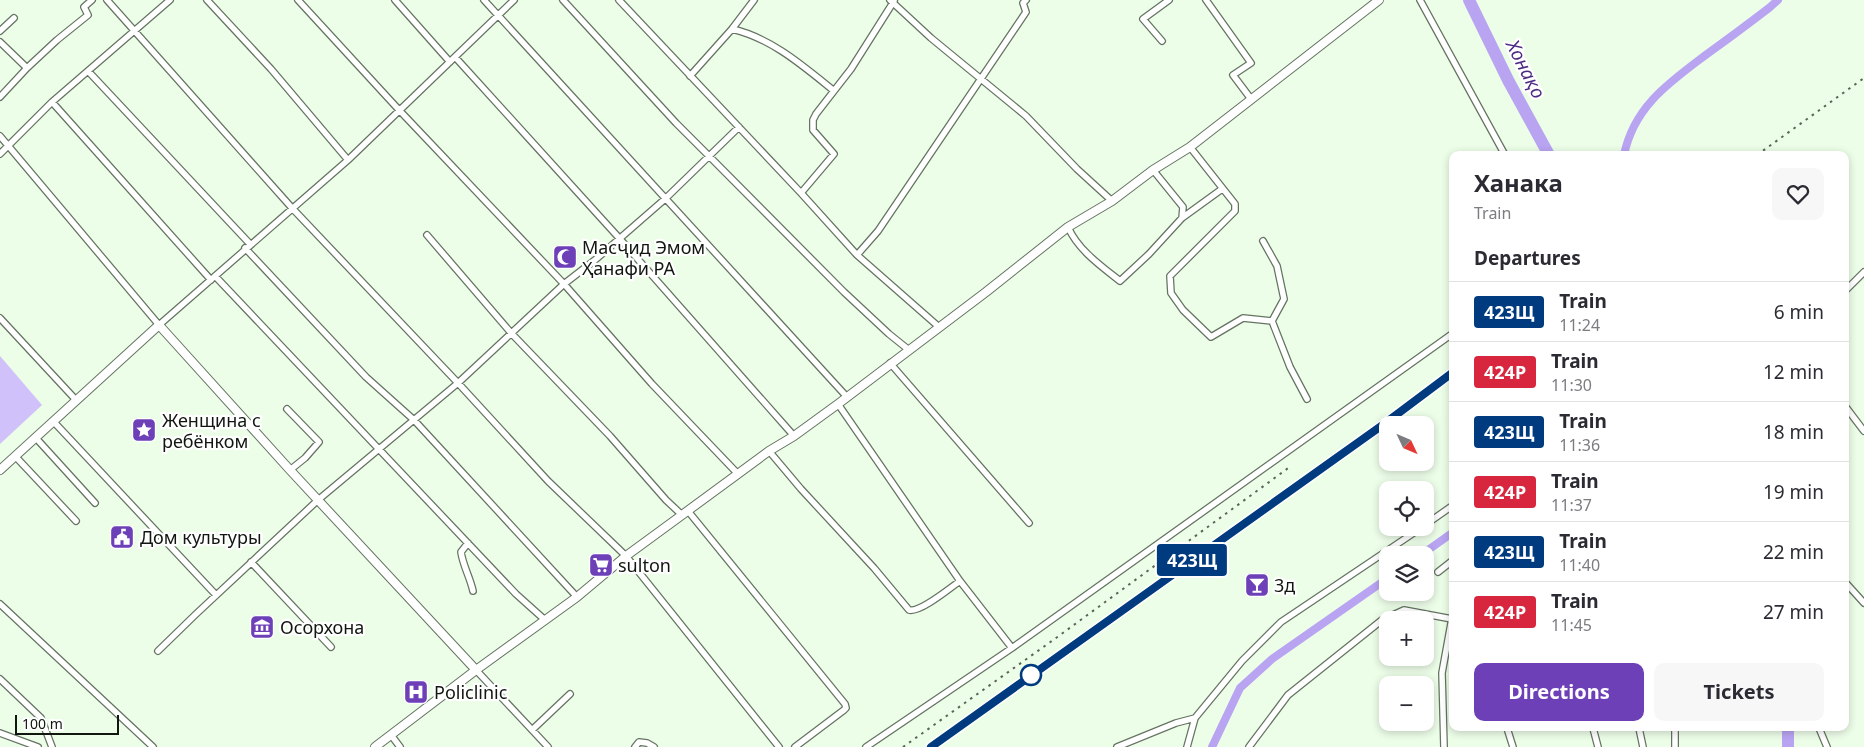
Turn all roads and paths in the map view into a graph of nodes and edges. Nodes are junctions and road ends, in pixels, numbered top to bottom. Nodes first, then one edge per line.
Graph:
1 (92, 0) edge
2 (107, 0) edge
3 (170, 0) edge
4 (208, 0) edge
5 (298, 0) edge
6 (395, 0) edge
7 (484, 0) edge
8 (514, 0) edge
9 (563, 0) edge
10 (619, 0) edge
11 (754, 0) edge
12 (1026, 0) edge
13 (1169, 0) edge
14 (1206, 0) edge
15 (1379, 0) edge
16 (1420, 0) edge
17 (893, 1) edge
18 (498, 16) junction
19 (14, 18) dead end
20 (732, 29) junction
21 (0, 31) edge
22 (136, 31) junction
23 (1162, 40) dead end
24 (0, 42) edge
25 (455, 57) junction
26 (450, 62) junction
27 (27, 68) junction
28 (88, 71) junction
29 (690, 76) junction
30 (982, 80) junction
31 (833, 90) junction
32 (0, 97) edge
33 (1251, 99) junction
34 (52, 102) junction
35 (400, 112) junction
36 (739, 127) junction
37 (0, 136) edge
38 (9, 145) junction
39 (1190, 147) junction
40 (1503, 151) edge
41 (0, 154) edge
42 (709, 156) junction
43 (348, 160) junction
44 (1152, 170) junction
45 (1222, 189) junction
46 (801, 193) junction
47 (665, 199) junction
48 (1112, 201) junction
49 (292, 208) junction
50 (1182, 218) junction
51 (1068, 226) junction
52 (427, 235) dead end
53 (620, 239) junction
54 (1263, 241) dead end
55 (248, 246) junction
56 (857, 255) junction
57 (1864, 272) edge
58 (213, 278) junction
59 (564, 284) junction
60 (1849, 287) edge
61 (0, 318) edge
62 (1272, 320) junction
63 (159, 325) junction
64 (939, 327) junction
65 (512, 334) junction
66 (1449, 336) edge
67 (909, 350) junction
68 (890, 363) junction
69 (458, 383) junction
70 (847, 397) junction
71 (1307, 399) dead end
72 (76, 400) junction
73 (838, 404) junction
74 (286, 409) dead end
75 (1849, 411) edge
76 (414, 420) junction
77 (53, 422) junction
78 (1864, 431) edge
79 (794, 436) junction
80 (36, 437) junction
81 (379, 449) junction
82 (769, 451) junction
83 (15, 456) junction
84 (0, 470) edge
85 (290, 470) junction
86 (738, 474) junction
87 (318, 500) junction
88 (95, 503) dead end
89 (1449, 508) edge
90 (685, 513) junction
91 (1434, 519) edge
92 (76, 521) dead end
93 (1029, 523) dead end
94 (1409, 536) edge
95 (468, 543) junction
96 (626, 556) junction
97 (251, 562) junction
98 (1449, 563) edge
99 (1438, 572) dead end
100 (960, 581) junction
101 (1849, 587) edge
102 (474, 591) dead end
103 (216, 594) junction
104 (577, 597) junction
105 (0, 604) edge
106 (1864, 604) edge
107 (1449, 618) edge
108 (545, 620) junction
109 (1449, 634) edge
110 (332, 647) dead end
111 (1012, 648) junction
112 (158, 651) dead end
113 (476, 670) junction
114 (0, 679) edge
115 (570, 694) dead end
116 (1195, 718) junction
117 (532, 730) junction
118 (1508, 731) edge
119 (1594, 731) edge
120 (1640, 731) edge
121 (1675, 731) edge
122 (1821, 731) edge
123 (0, 733) edge
124 (391, 735) junction
125 (542, 744) edge
126 (38, 747) edge
127 (52, 747) edge
128 (153, 747) edge
129 (375, 747) edge
130 (400, 747) edge
131 (548, 747) edge
132 (635, 747) edge
133 (654, 747) edge
134 (779, 747) edge
135 (795, 747) edge
136 (866, 747) edge
137 (1117, 747) edge
138 (1187, 747) edge
139 (1249, 747) edge
140 (1444, 747) edge
141 (1513, 747) edge
142 (1598, 747) edge
143 (1643, 747) edge
144 (1674, 747) edge
145 (1827, 747) edge

1 - 27 street
2 - 22 street
3 - 22 street
4 - 43 street
5 - 35 street
6 - 26 street
7 - 18 street
8 - 18 street
9 - 42 street
10 - 29 street
11 - 20 street
12 - 30 street
13 - 23 street
14 - 33 street
15 - 33 street
16 - 40 street
17 - 30 street
17 - 31 street
18 - 25 street
18 - 47 street
19 - 21 street
20 - 29 street
20 - 31 street
22 - 28 street
22 - 49 street
24 - 27 street
25 - 26 street
25 - 53 street
26 - 35 street
27 - 32 street
28 - 34 street
28 - 55 street
29 - 36 street
30 - 48 street
30 - 56 street
31 - 46 street
33 - 39 street
34 - 38 street
34 - 58 street
35 - 43 street
35 - 59 street
36 - 42 street
36 - 46 street
37 - 38 street
38 - 41 street
38 - 63 street
39 - 44 street
39 - 45 street
42 - 47 street
42 - 67 street
43 - 49 street
44 - 48 street
44 - 50 street
45 - 50 street
45 - 62 street
46 - 56 street
47 - 53 street
47 - 70 street
48 - 51 street
49 - 55 street
49 - 69 street
50 - 51 street
51 - 64 street
52 - 65 street
53 - 59 street
53 - 79 street
54 - 62 street
55 - 58 street
55 - 76 street
56 - 64 street
57 - 60 street
58 - 63 street
58 - 81 street
59 - 65 street
59 - 86 street
61 - 72 street
62 - 71 street
63 - 72 street
63 - 85 street
64 - 67 street
65 - 69 street
65 - 90 street
66 - 111 street
67 - 68 street
68 - 70 street
68 - 93 street
69 - 76 street
69 - 96 street
70 - 73 street
72 - 77 street
73 - 79 street
73 - 100 street
74 - 85 street
75 - 78 street
76 - 81 street
76 - 104 street
77 - 80 street
77 - 103 street
79 - 82 street
80 - 83 street
80 - 88 street
81 - 87 street
81 - 95 street
82 - 86 street
82 - 100 street
83 - 84 street
83 - 92 street
85 - 87 street
86 - 90 street
87 - 97 street
87 - 113 street
89 - 91 street
90 - 96 street
90 - 135 street
94 - 116 street
95 - 102 street
95 - 108 street
96 - 104 street
96 - 134 street
97 - 103 street
97 - 110 street
98 - 99 street
100 - 111 street
101 - 106 street
103 - 112 street
104 - 108 street
105 - 128 street
107 - 139 street
108 - 113 street
109 - 140 street
111 - 136 street
113 - 117 street
113 - 124 street
114 - 127 street
115 - 117 street
116 - 137 street
116 - 138 street
117 - 125 street
118 - 141 street
119 - 142 street
120 - 143 street
121 - 144 street
122 - 145 street
123 - 126 street
124 - 129 street
124 - 130 street
125 - 131 street
132 - 133 street

